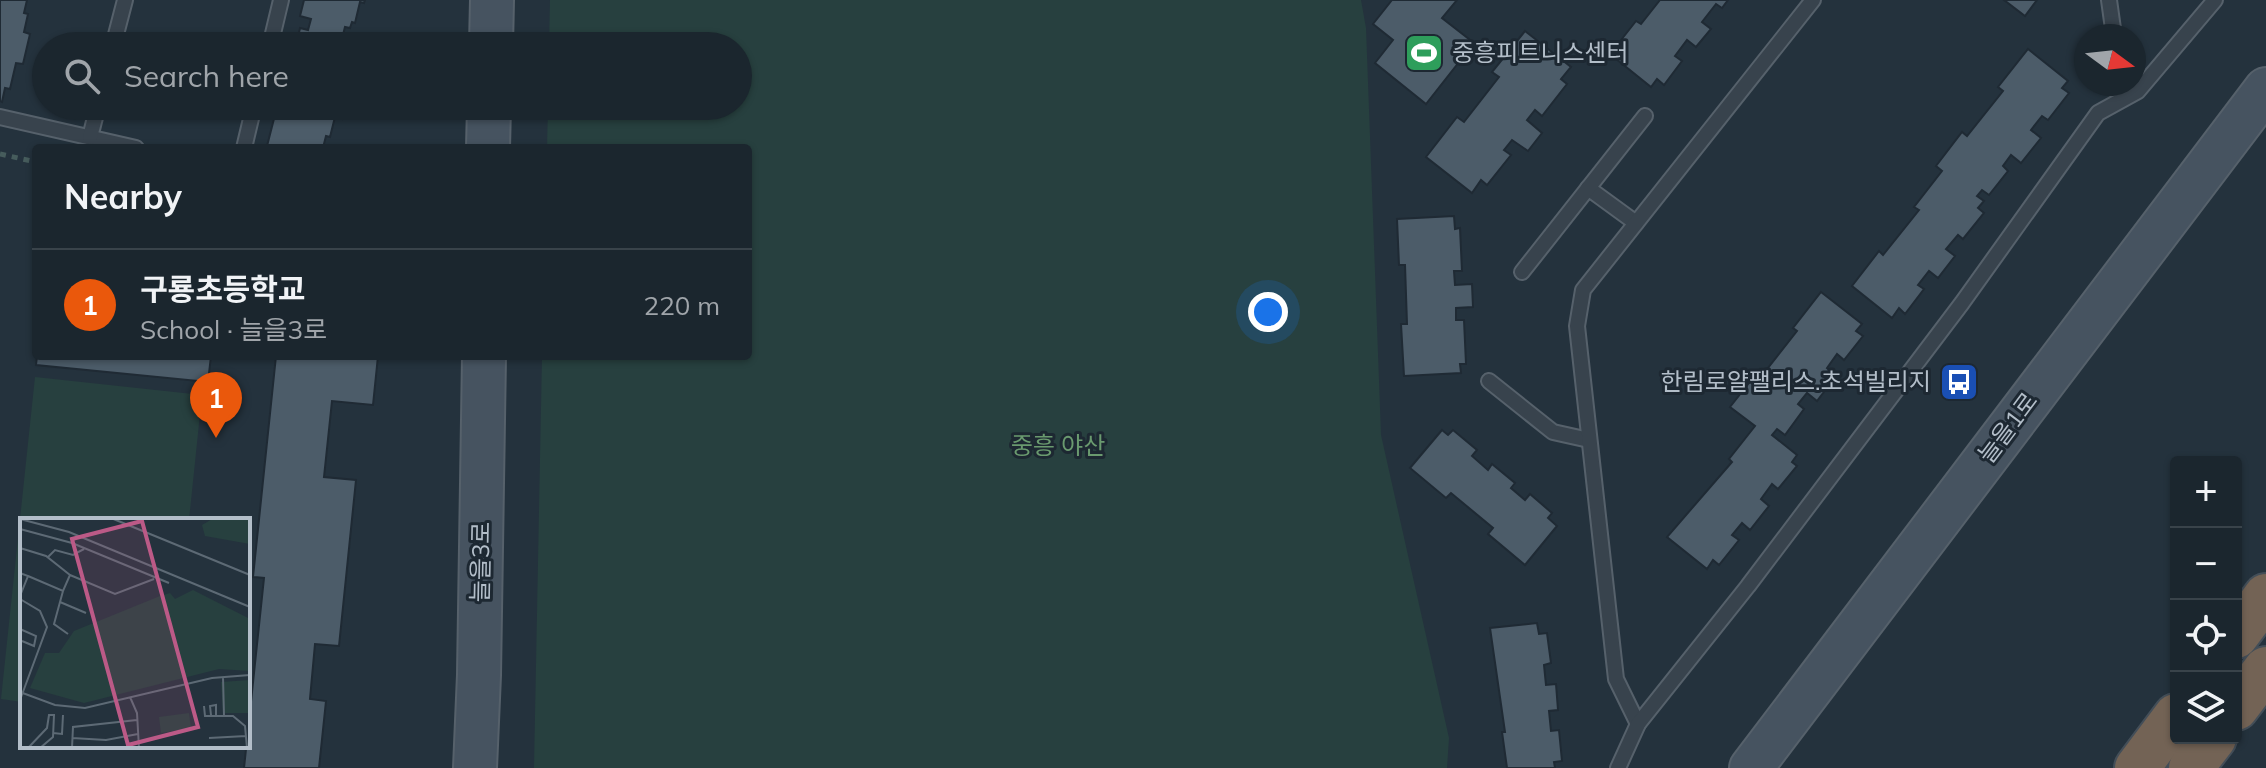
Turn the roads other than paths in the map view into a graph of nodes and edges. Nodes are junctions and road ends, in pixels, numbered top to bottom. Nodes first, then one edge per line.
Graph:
1 (125, 0) edge
2 (281, 0) edge
3 (492, 0) edge
4 (1813, 0) edge
5 (2109, 0) edge
6 (2215, 0) edge
7 (2112, 24) edge
8 (117, 32) edge
9 (273, 32) edge
10 (491, 32) edge
11 (2146, 77) edge
12 (2266, 89) edge
13 (2124, 96) edge
14 (1645, 116) dead end
15 (0, 117) edge
16 (94, 120) edge
17 (251, 120) edge
18 (489, 120) edge
19 (90, 137) junction
20 (119, 144) edge
21 (245, 144) edge
22 (488, 144) edge
23 (1588, 188) junction
24 (1636, 223) junction
25 (1522, 272) dead end
26 (484, 360) edge
27 (1489, 381) dead end
28 (1589, 440) junction
29 (2266, 596) edge
30 (2242, 628) edge
31 (2266, 669) edge
32 (2242, 700) edge
33 (1638, 724) junction
34 (2170, 724) edge
35 (2209, 744) edge
36 (475, 768) edge
37 (1618, 768) edge
38 (1751, 768) edge
39 (2137, 768) edge
40 (2191, 768) edge

1 - 8 lane
2 - 9 lane
3 - 10 street
4 - 24 lane
5 - 7 lane
6 - 11 lane
12 - 38 street, 늘을1로
13 - 33 lane
14 - 23 lane
15 - 19 lane
16 - 19 lane
17 - 21 lane
18 - 22 street
19 - 20 lane
23 - 24 lane
23 - 25 lane
24 - 28 lane
26 - 36 street, 늘을3로
27 - 28 lane
28 - 33 lane
29 - 30 highway
31 - 32 highway
33 - 37 lane
34 - 39 highway
35 - 40 highway

